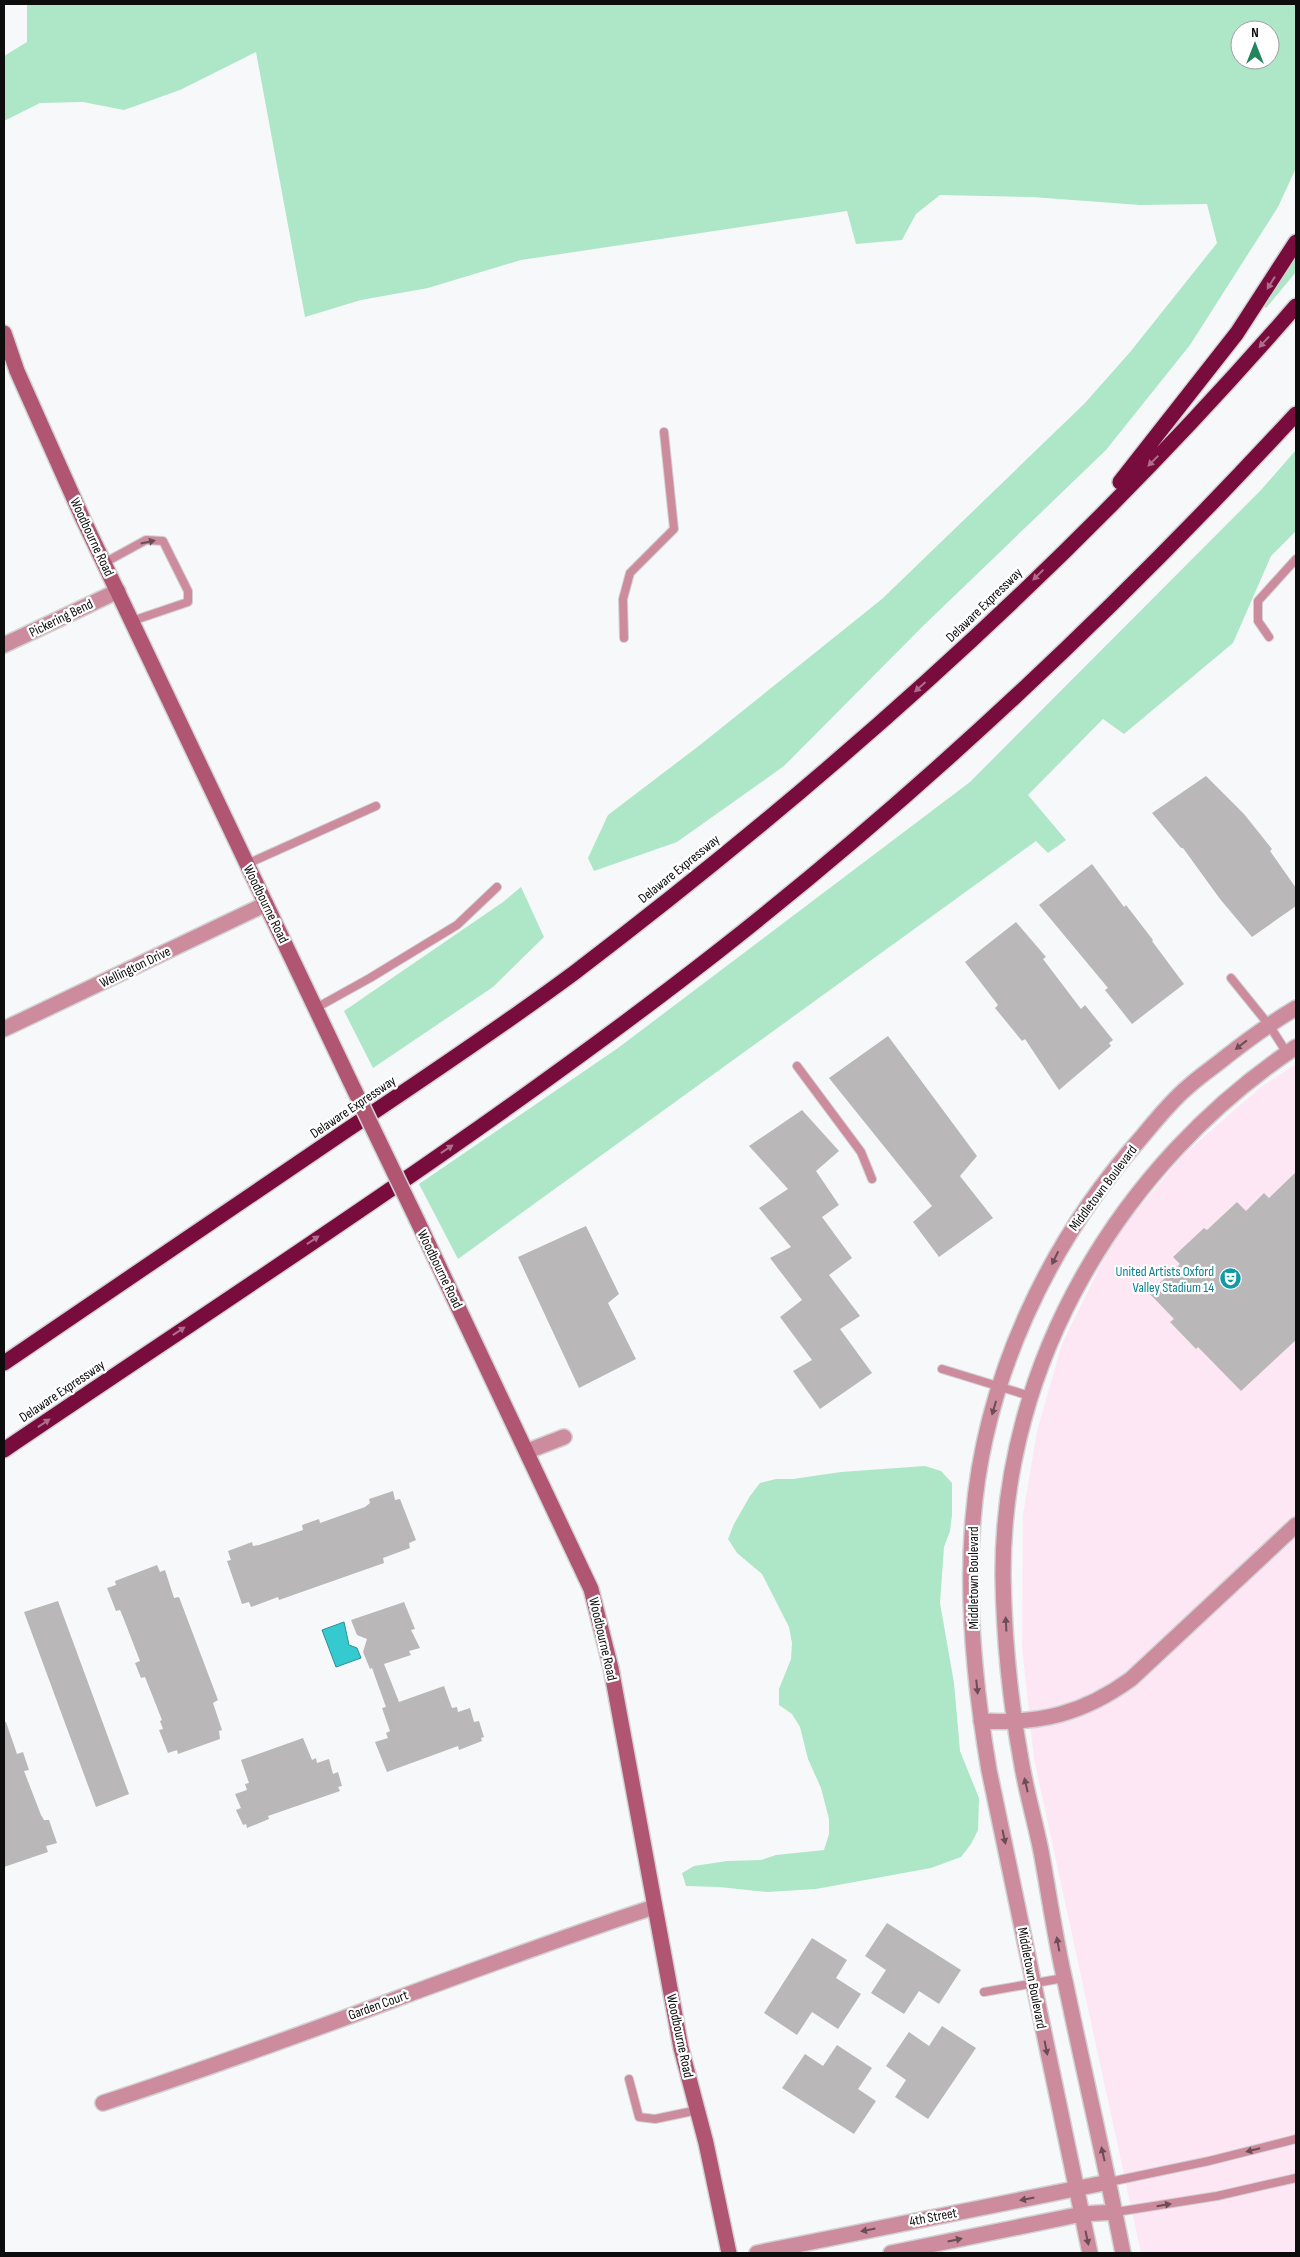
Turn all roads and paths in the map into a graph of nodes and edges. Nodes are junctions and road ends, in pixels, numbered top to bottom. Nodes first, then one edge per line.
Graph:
1 (1296, 242) edge
2 (1296, 306) edge
3 (4, 333) edge
4 (7, 354) edge
5 (1296, 414) edge
6 (664, 432) dead end
7 (1071, 543) junction
8 (1296, 559) edge
9 (104, 563) junction
10 (118, 591) junction
11 (132, 622) junction
12 (1269, 637) dead end
13 (624, 638) dead end
14 (4, 645) edge
15 (376, 806) dead end
16 (247, 864) junction
17 (497, 887) dead end
18 (266, 904) junction
19 (1231, 978) dead end
20 (316, 1008) junction
21 (1296, 1008) edge
22 (1269, 1025) junction
23 (4, 1029) edge
24 (1292, 1050) edge
25 (797, 1066) dead end
26 (872, 1178) dead end
27 (4, 1363) edge
28 (942, 1369) dead end
29 (1000, 1386) junction
30 (1030, 1396) junction
31 (564, 1437) dead end
32 (4, 1450) edge
33 (528, 1451) junction
34 (1296, 1525) edge
35 (981, 1721) junction
36 (1014, 1723) junction
37 (654, 1907) junction
38 (1064, 1978) junction
39 (1033, 1983) junction
40 (984, 1992) dead end
41 (629, 2078) dead end
42 (103, 2103) dead end
43 (698, 2110) junction
44 (1296, 2139) edge
45 (1296, 2178) edge
46 (1109, 2182) junction
47 (1075, 2189) junction
48 (1116, 2212) junction
49 (1082, 2214) junction
50 (729, 2253) edge
51 (757, 2253) edge
52 (890, 2253) edge
53 (1090, 2253) edge
54 (1123, 2253) edge

1 -> 7 highway
2 -> 7 highway, Delaware Expressway
3 - 4 main road, Woodbourne Road
4 - 9 main road, Woodbourne Road
32 -> 5 highway, Delaware Expressway
6 - 13 lane
7 -> 27 highway, Delaware Expressway
8 - 12 lane
9 - 10 main road, Woodbourne Road
9 -> 11 lane
10 - 11 main road, Woodbourne Road
10 - 14 street, Pickering Bend
11 - 16 main road, Woodbourne Road
15 - 16 lane
16 - 18 main road, Woodbourne Road
17 - 20 lane
18 - 20 main road, Woodbourne Road
18 - 23 street, Wellington Drive
19 - 22 lane
20 - 33 main road, Woodbourne Road, bridge
21 - 22 street, Middletown Boulevard
22 - 24 lane
22 -> 29 street, Middletown Boulevard
24 - 30 street
25 - 26 lane
28 - 29 lane
29 - 30 lane
29 -> 35 street, Middletown Boulevard
36 -> 30 street
31 - 33 street
33 - 37 main road, Woodbourne Road
34 - 36 street
35 - 36 street
35 -> 39 street, Middletown Boulevard
38 -> 36 street
37 - 42 street, Garden Court
37 - 43 main road, Woodbourne Road
38 - 39 lane
46 -> 38 street
39 - 40 lane
39 -> 47 street, Middletown Boulevard
41 - 43 lane
43 - 50 main road, Woodbourne Road
44 -> 46 lane
48 -> 45 lane
46 - 47 street, 4th Street
46 - 48 street
47 - 49 street, Middletown Boulevard
47 -> 51 street, 4th Street
48 - 49 street, 4th Street
48 - 54 street
52 -> 49 street, 4th Street
49 -> 53 street, Middletown Boulevard

